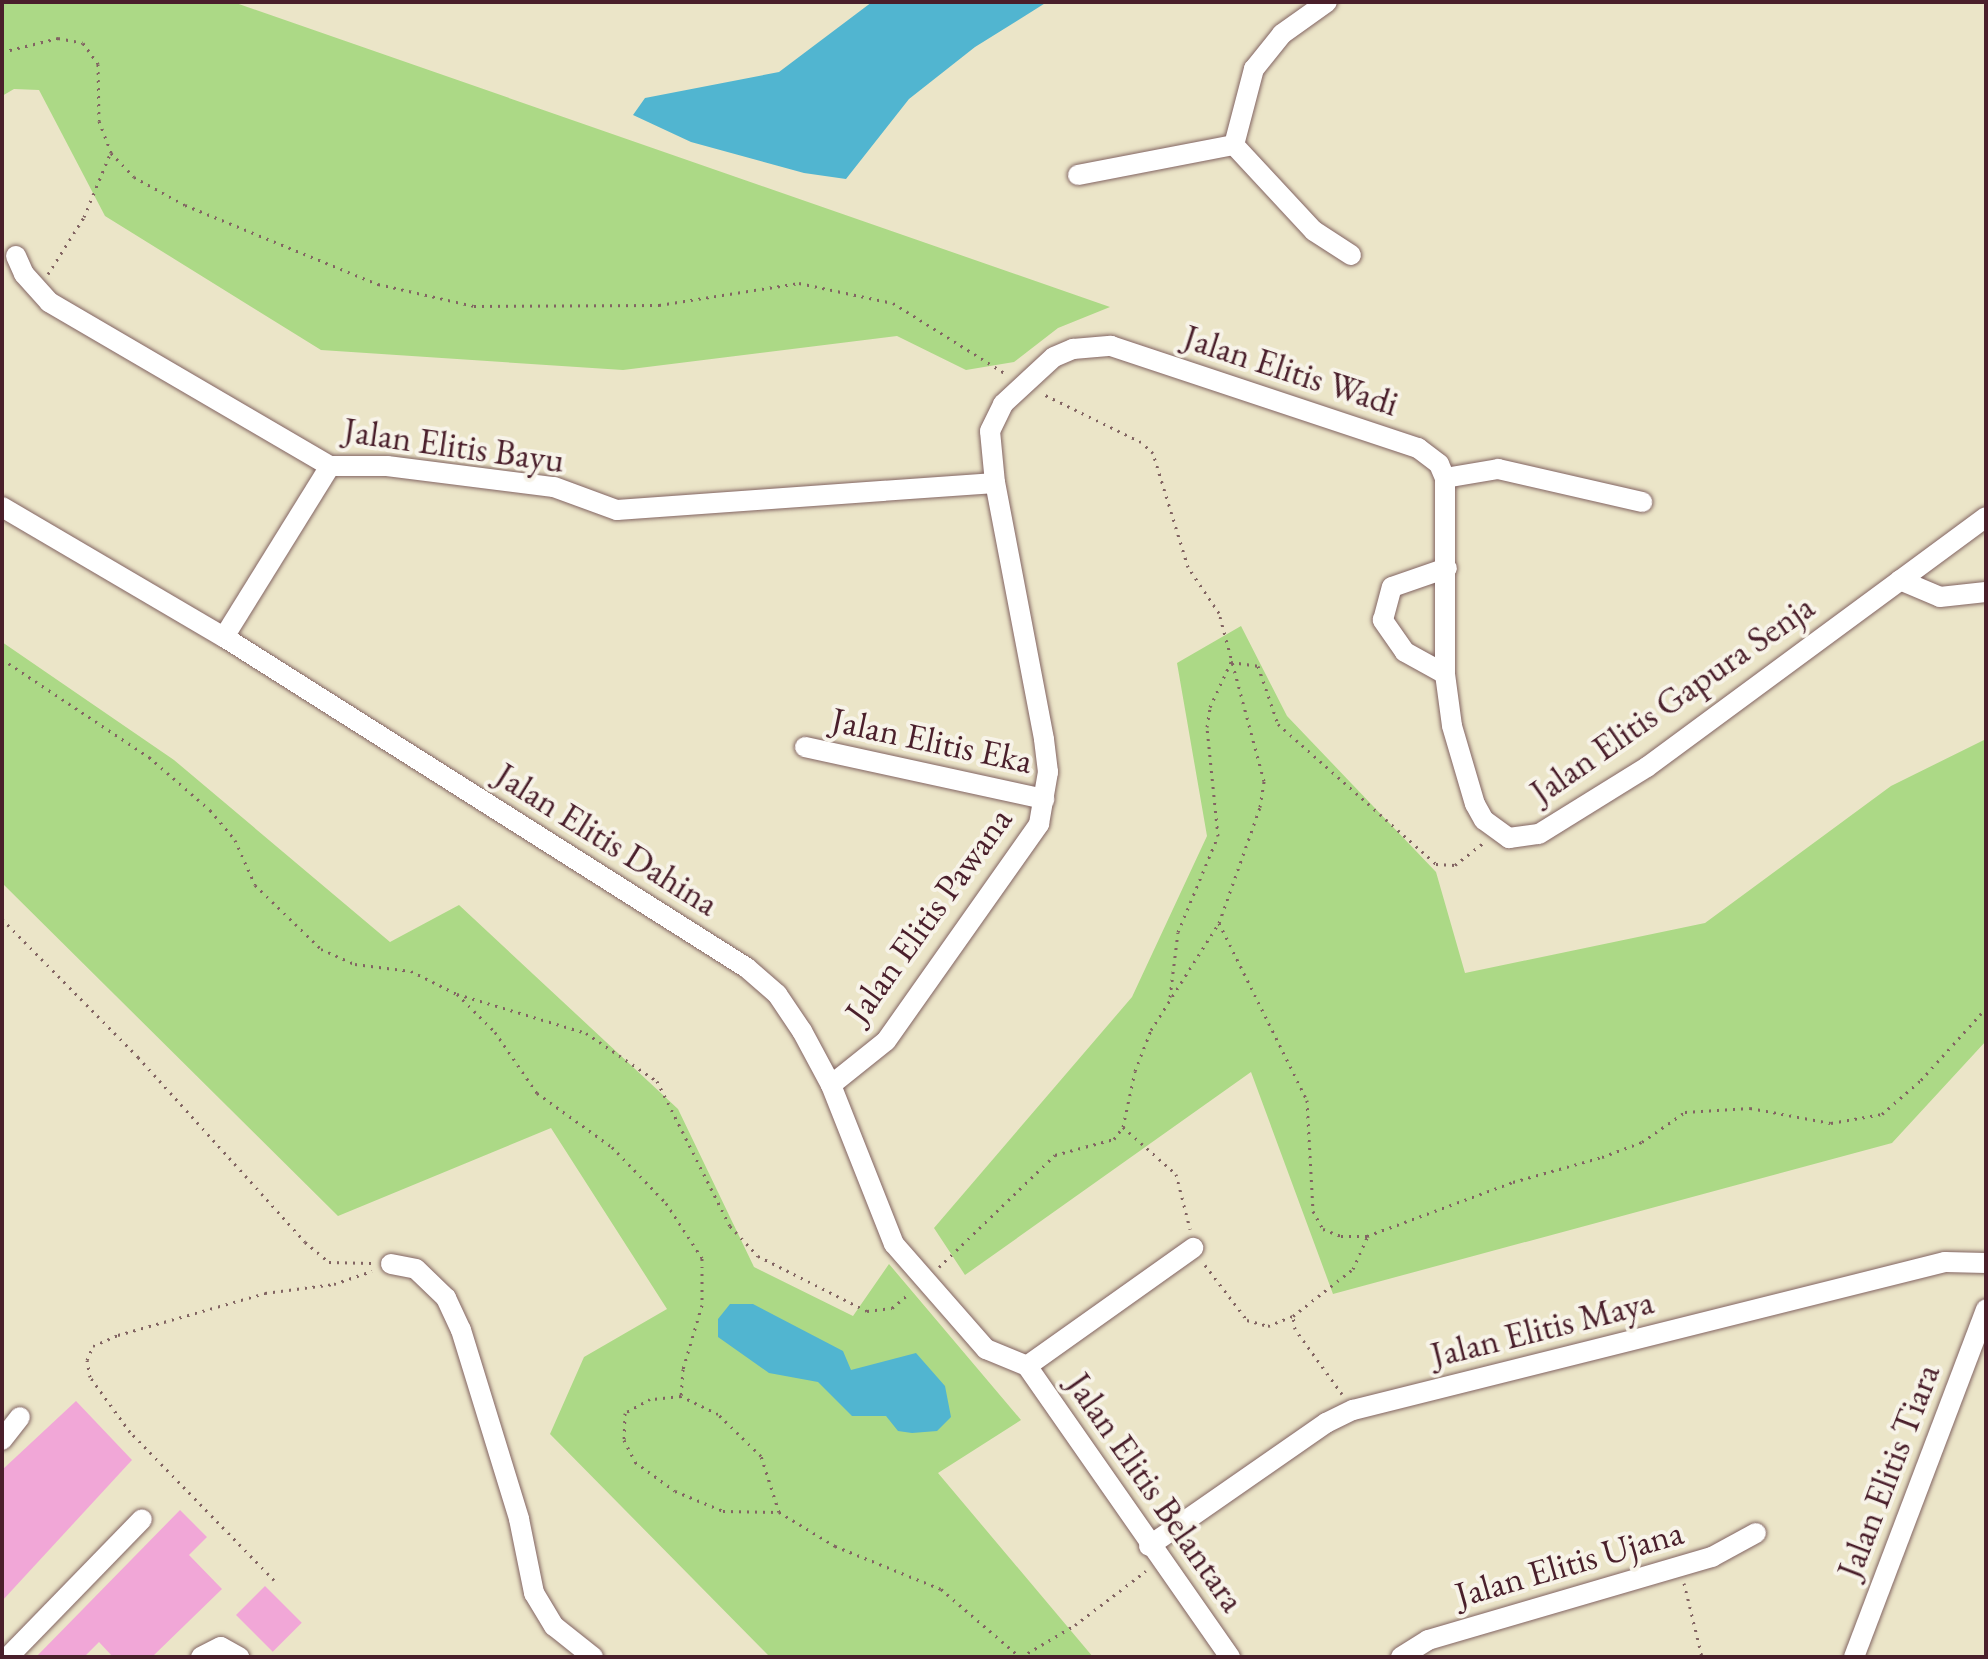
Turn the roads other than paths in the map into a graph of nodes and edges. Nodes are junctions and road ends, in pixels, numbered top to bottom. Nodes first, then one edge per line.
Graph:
1 (1327, 2) edge
2 (1234, 145) junction
3 (1078, 175) dead end
4 (1351, 255) dead end
5 (16, 256) dead end
6 (330, 466) junction
7 (1445, 478) junction
8 (995, 483) junction
9 (1642, 502) dead end
10 (2, 507) edge
11 (1986, 517) edge
12 (1447, 568) junction
13 (1900, 580) junction
14 (1986, 592) edge
15 (224, 637) junction
16 (1445, 674) junction
17 (805, 747) dead end
18 (1044, 799) junction
19 (831, 1085) junction
20 (1193, 1248) road end
21 (1986, 1263) edge
22 (391, 1264) road end
23 (1986, 1309) edge
24 (1027, 1366) junction
25 (20, 1417) dead end
26 (2, 1440) edge
27 (142, 1519) dead end
28 (1756, 1533) dead end
29 (1153, 1551) junction
30 (8, 1657) edge
31 (201, 1657) edge
32 (239, 1657) edge
33 (593, 1657) edge
34 (1230, 1657) edge
35 (1401, 1657) edge
36 (1854, 1657) edge

1 - 2 street
2 - 3 street
2 - 4 street
5 - 6 street, Jalan Elitis Bayu
6 - 8 street, Jalan Elitis Bayu
6 - 15 street
7 - 8 street, Jalan Elitis Wadi
7 - 9 street
7 - 12 street, Jalan Elitis Gapura Senja
8 - 18 street, Jalan Elitis Pawana
10 - 15 street, Jalan Elitis Dahina
11 - 13 street, Jalan Elitis Gapura Senja
12 - 16 street, Jalan Elitis Gapura Senja
12 - 16 street
13 - 14 street
13 - 16 street, Jalan Elitis Gapura Senja
15 - 19 street, Jalan Elitis Dahina
17 - 18 street, Jalan Elitis Eka
18 - 19 street, Jalan Elitis Pawana
19 - 24 street, Jalan Elitis Dahina
20 - 24 street
21 - 29 street, Jalan Elitis Maya
22 - 33 street
23 - 36 street, Jalan Elitis Tiara
24 - 29 street, Jalan Elitis Belantara
25 - 26 street
27 - 30 street
28 - 35 street, Jalan Elitis Ujana
29 - 34 street, Jalan Elitis Belantara
31 - 32 street

